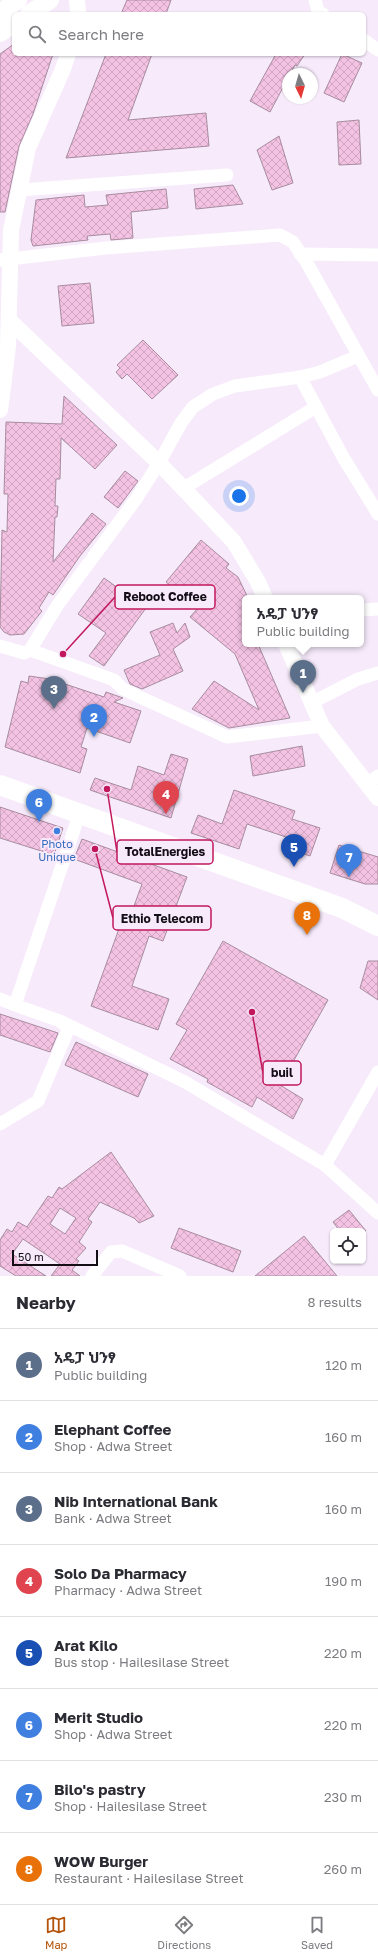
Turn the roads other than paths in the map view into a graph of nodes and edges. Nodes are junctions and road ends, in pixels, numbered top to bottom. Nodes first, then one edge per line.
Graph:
1 (18, 0) edge
2 (50, 0) edge
3 (77, 0) edge
4 (315, 0) edge
5 (32, 12) edge
6 (78, 12) edge
7 (320, 12) edge
8 (0, 13) edge
9 (12, 25) edge
10 (0, 32) edge
11 (366, 41) edge
12 (378, 50) edge
13 (67, 56) edge
14 (228, 175) dead end
15 (20, 190) junction
16 (300, 254) junction
17 (378, 255) edge
18 (5, 259) edge
19 (9, 320) junction
20 (358, 356) junction
21 (300, 377) junction
22 (378, 390) edge
23 (316, 407) junction
24 (0, 410) edge
25 (159, 462) junction
26 (184, 488) junction
27 (378, 514) edge
28 (264, 595) edge
29 (378, 609) edge
30 (364, 610) edge
31 (0, 646) edge
32 (287, 647) edge
33 (30, 650) junction
34 (378, 673) edge
35 (311, 703) junction
36 (322, 726) junction
37 (372, 780) edge
38 (0, 785) edge
39 (378, 798) edge
40 (80, 812) junction
41 (378, 926) edge
42 (0, 999) edge
43 (15, 1005) junction
44 (60, 1022) junction
45 (378, 1072) edge
46 (0, 1124) edge
47 (325, 1165) junction
48 (378, 1214) edge
49 (92, 1276) edge
50 (180, 1276) edge

1 - 8 main road
2 - 5 main road
3 - 6 street
4 - 7 street
9 - 10 main road
11 - 12 street
13 - 15 street
14 - 15 street
15 - 18 street
16 - 17 street
16 - 18 street
16 - 20 street
18 - 19 street
19 - 24 street
19 - 25 street
20 - 21 street
20 - 22 street
21 - 23 street
21 - 25 street
23 - 26 street
23 - 27 street
25 - 26 street
25 - 33 street
26 - 28 street
29 - 30 street
31 - 33 street
32 - 35 street
33 - 36 street
34 - 35 street
35 - 36 street
36 - 37 street
37 - 39 street
38 - 40 main road
40 - 41 main road
40 - 43 street
42 - 43 street
43 - 44 street
44 - 46 street
44 - 47 street
45 - 47 street
47 - 48 street
49 - 50 street

